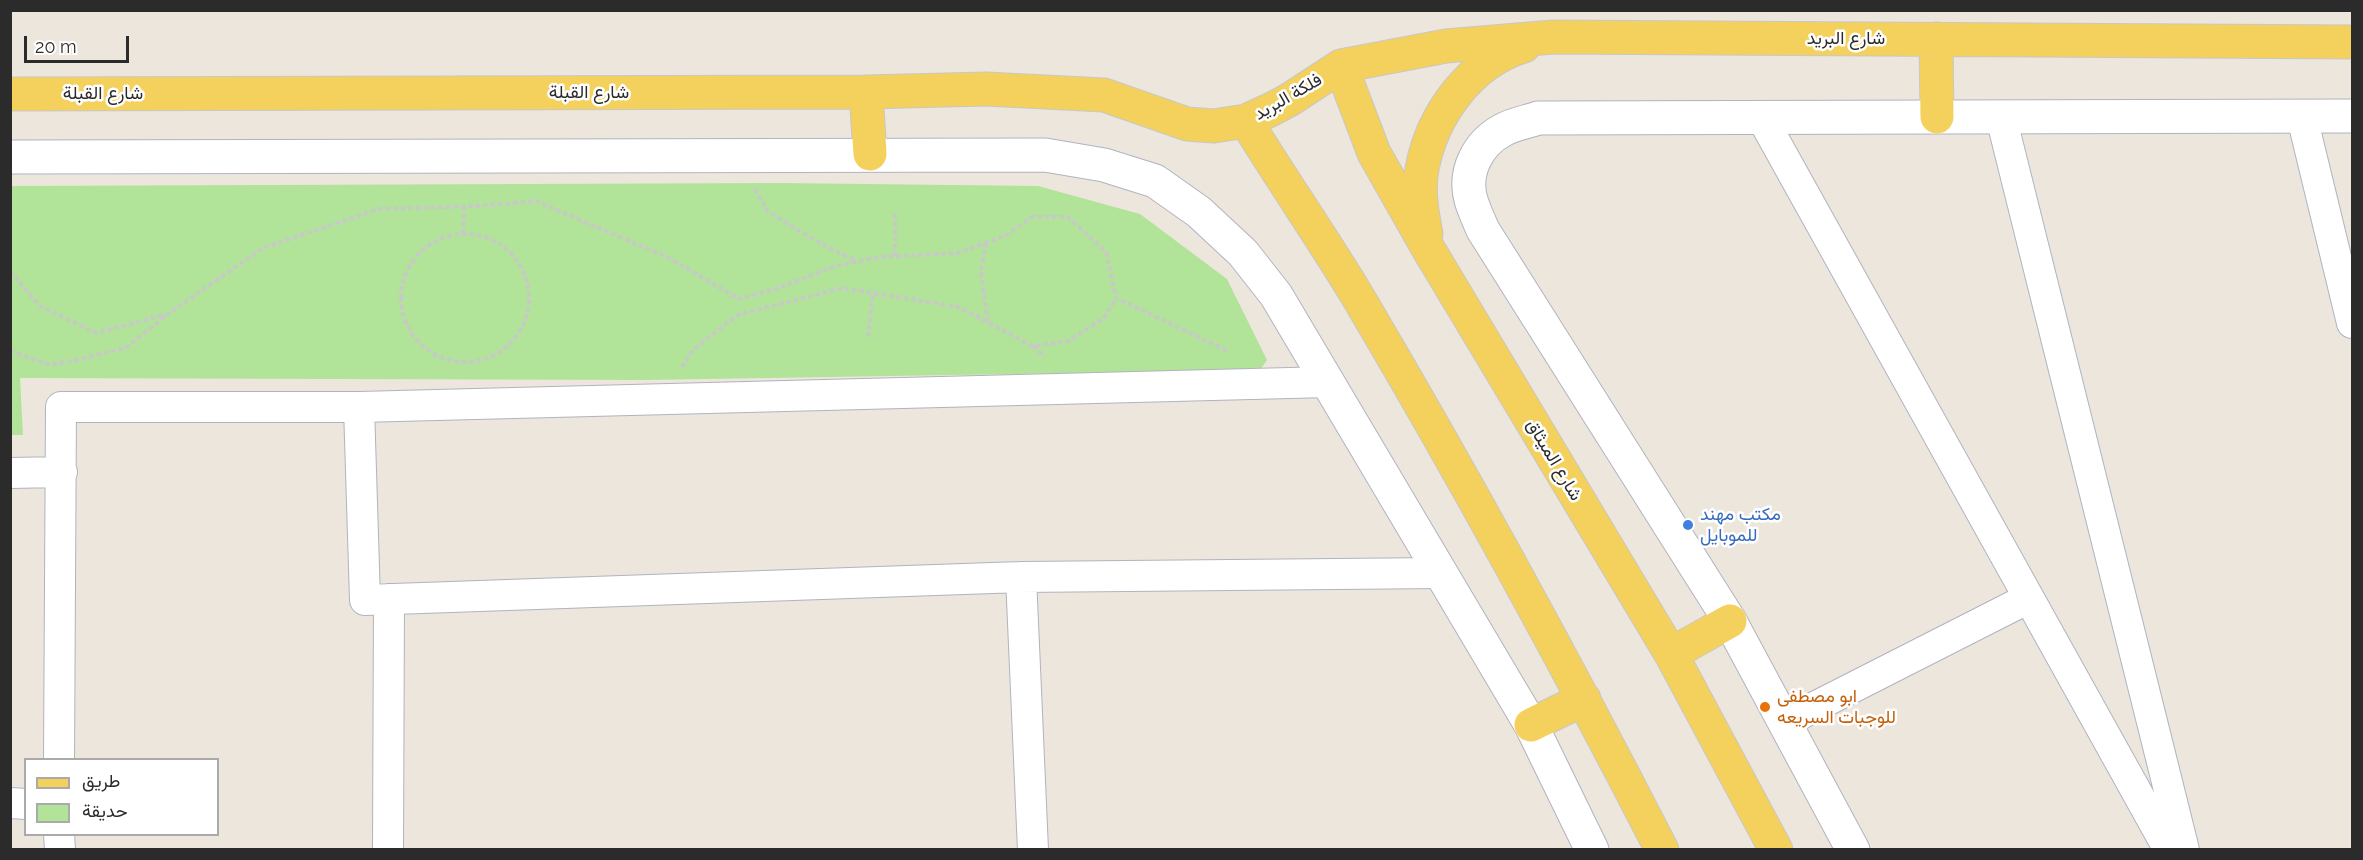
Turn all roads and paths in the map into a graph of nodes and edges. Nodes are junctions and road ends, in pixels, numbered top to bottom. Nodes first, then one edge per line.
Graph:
1 (1553, 37) junction
2 (1936, 39) junction
3 (2352, 42) edge
4 (1341, 66) junction
5 (866, 92) junction
6 (10, 94) edge
7 (2352, 116) edge
8 (1163, 117) joint
9 (1937, 117) junction
10 (2001, 117) junction
11 (2302, 117) junction
12 (1762, 118) junction
13 (1246, 121) junction
14 (870, 154) junction
15 (762, 155) junction
16 (10, 157) edge
17 (464, 207) junction
18 (896, 211) dead end
19 (463, 233) junction
20 (986, 243) junction
21 (1429, 250) junction
22 (895, 256) junction
23 (857, 262) junction
24 (10, 271) edge
25 (873, 293) junction
26 (1116, 298) junction
27 (168, 314) junction
28 (2352, 323) edge
29 (988, 324) junction
30 (868, 337) dead end
31 (10, 351) edge
32 (1233, 353) dead end
33 (677, 374) dead end
34 (1329, 382) junction
35 (359, 407) junction
36 (62, 472) junction
37 (10, 473) edge
38 (1441, 573) junction
39 (1021, 577) junction
40 (2030, 598) junction
41 (389, 599) junction
42 (1730, 621) junction
43 (1671, 654) junction
44 (1584, 699) junction
45 (1785, 722) junction
46 (1531, 725) junction
47 (58, 758) edge
48 (388, 849) edge
49 (1033, 849) edge
50 (1592, 849) edge
51 (1662, 849) edge
52 (1776, 849) edge
53 (1853, 849) edge
54 (2169, 849) edge
55 (2184, 849) edge

1 - 2 main road, شارع البريد
1 - 4 main road, شارع البريد
1 - 21 main road
2 - 3 main road, شارع البريد
2 - 9 main road
4 - 13 main road, فلكة البريد
4 - 21 main road, شارع الميثاق
5 - 6 main road, شارع القبلة
5 - 8 main road, شارع القبلة
5 - 14 main road
7 - 11 street
8 - 13 main road, فلكة البريد
9 - 10 street
9 - 12 street
10 - 11 street
10 - 55 street
11 - 28 street
12 - 40 street
12 - 42 street
13 - 44 main road
14 - 15 street
14 - 34 street
15 - 16 street
15 - 23 path
17 - 19 path
17 - 23 path
17 - 27 path
18 - 22 path
19 - 19 path
20 - 22 path
20 - 26 path
20 - 29 path
21 - 43 main road, شارع الميثاق
22 - 23 path
24 - 27 path
25 - 29 path
25 - 30 path
25 - 33 path
26 - 29 path
26 - 32 path
27 - 31 path
34 - 35 street
34 - 38 street
35 - 36 street
35 - 41 street
36 - 37 street
36 - 47 street
38 - 39 street
38 - 46 street
39 - 41 street
39 - 49 street
40 - 45 street
40 - 54 street
41 - 48 street
42 - 43 main road
42 - 45 street
43 - 52 main road, شارع الميثاق
44 - 46 main road
44 - 51 main road
45 - 53 street
46 - 50 street

